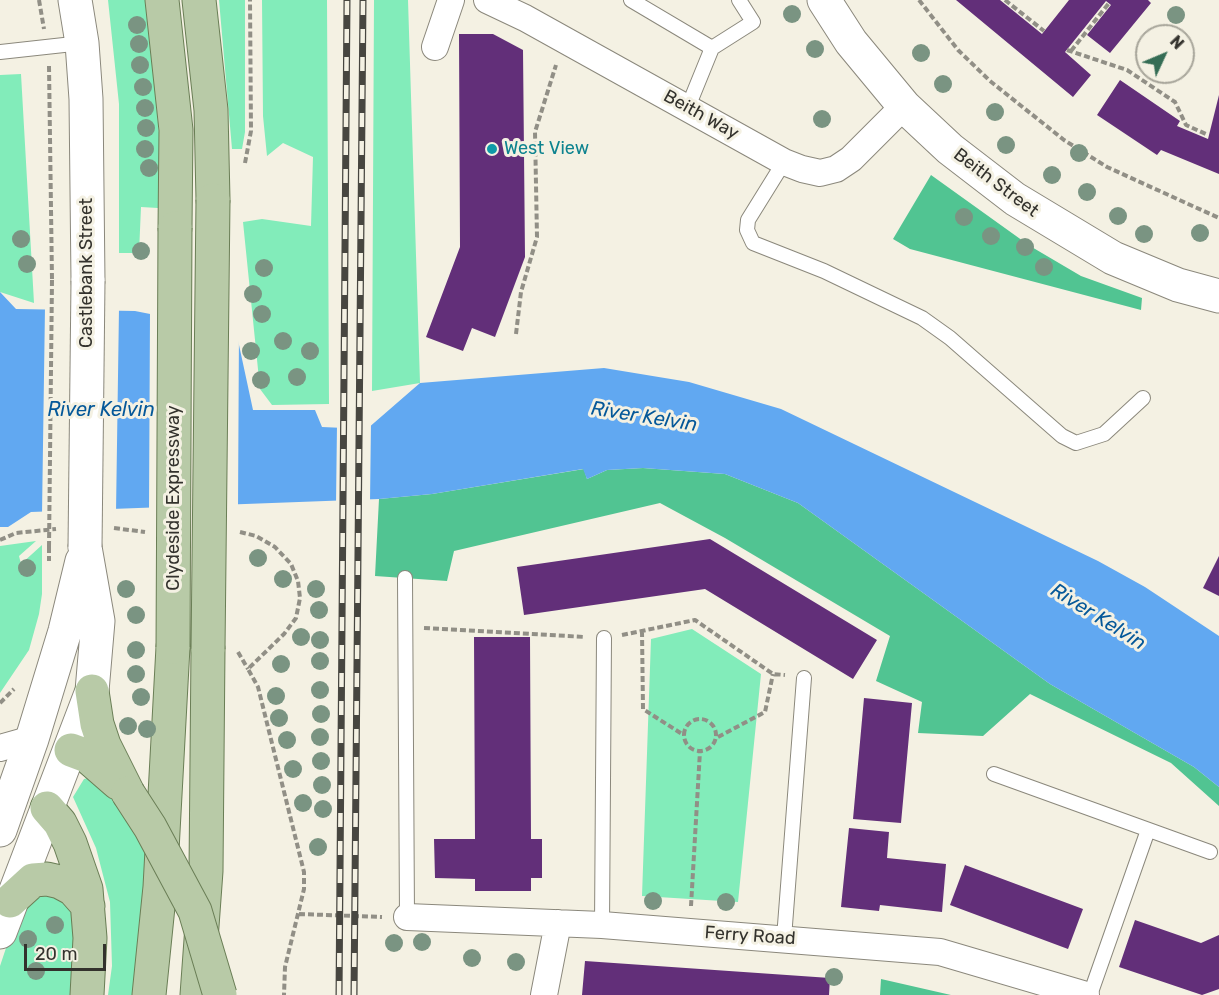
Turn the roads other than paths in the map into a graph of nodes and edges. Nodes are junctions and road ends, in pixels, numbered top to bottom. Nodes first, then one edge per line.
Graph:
1 (75, 0) edge
2 (162, 0) edge
3 (199, 0) edge
4 (451, 0) edge
5 (487, 0) edge
6 (631, 0) edge
7 (739, 0) edge
8 (824, 0) edge
9 (82, 43) junction
10 (435, 47) dead end
11 (712, 48) junction
12 (0, 52) edge
13 (904, 106) junction
14 (688, 107) junction
15 (784, 162) junction
16 (1219, 296) edge
17 (1143, 398) dead end
18 (85, 547) junction
19 (405, 578) dead end
20 (604, 638) dead end
21 (804, 678) dead end
22 (32, 740) junction
23 (0, 748) edge
24 (91, 753) junction
25 (994, 774) dead end
26 (5, 797) edge
27 (47, 808) junction
28 (0, 830) edge
29 (1148, 830) junction
30 (1210, 852) dead end
31 (10, 901) junction
32 (88, 906) junction
33 (407, 917) joint
34 (558, 923) junction
35 (602, 925) junction
36 (0, 932) edge
37 (784, 938) junction
38 (87, 995) edge
39 (149, 995) edge
40 (197, 995) edge
41 (220, 995) edge
42 (544, 995) edge
43 (1088, 995) edge

1 - 9 main road, Castlebank Street
2 - 39 main road, Clydeside Expressway, bridge
3 - 40 main road, Clydeside Expressway, bridge
4 - 10 street
5 - 14 street, Beith Way
6 - 11 lane
7 - 11 lane
8 - 13 main road, Beith Street
9 - 12 lane
9 - 18 main road, Castlebank Street, bridge
11 - 14 lane
13 - 15 street, Beith Way
13 - 16 main road, Beith Street
14 - 15 street, Beith Way
15 - 17 lane
18 - 22 main road, Castlebank Street
18 - 24 main road, Castlebank Street
19 - 33 lane
20 - 35 lane
21 - 37 lane
22 - 23 street
22 - 24 main road
22 - 26 main road, Castlebank Street
24 - 27 main road
24 - 41 main road, bridge
25 - 29 lane
26 - 27 main road
26 - 28 main road, Castlebank Street
27 - 31 main road
27 - 32 main road
29 - 30 lane
29 - 43 lane
31 - 32 main road
31 - 36 main road
32 - 38 main road
33 - 34 street, Ferry Road
34 - 35 street, Ferry Road
34 - 42 street
35 - 37 street, Ferry Road
37 - 43 street, Ferry Road

